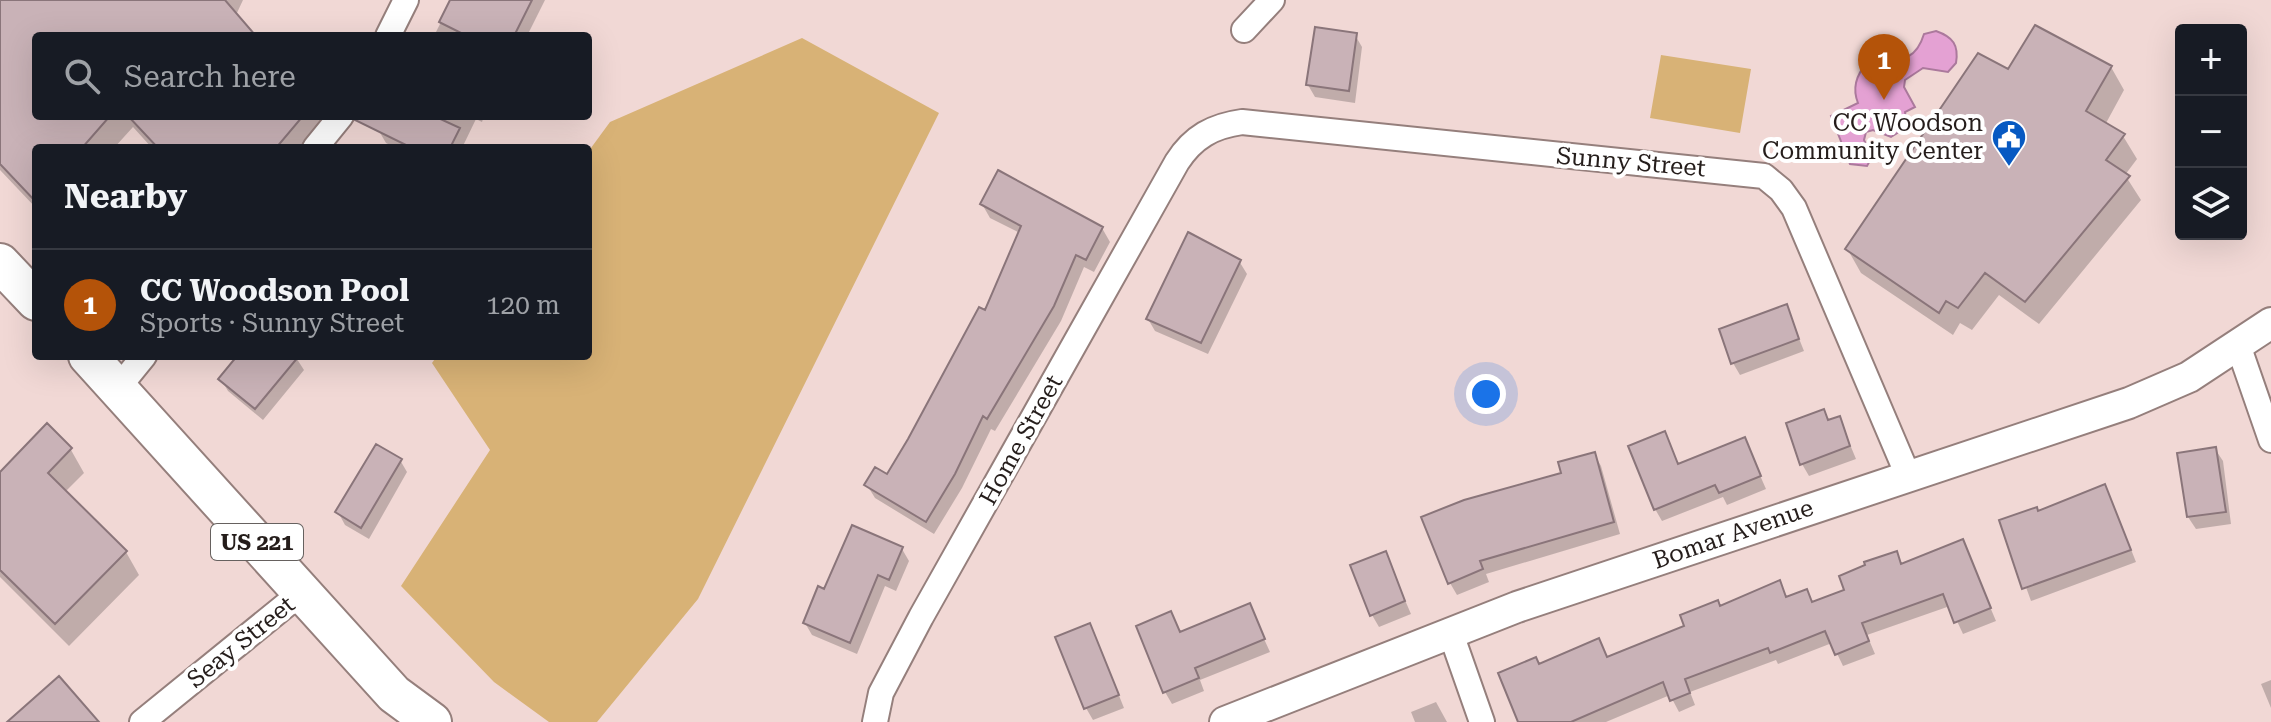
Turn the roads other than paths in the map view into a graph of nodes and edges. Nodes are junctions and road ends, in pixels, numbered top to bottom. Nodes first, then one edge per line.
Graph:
1 (406, 0) edge
2 (1272, 0) edge
3 (1244, 30) dead end
4 (390, 32) edge
5 (338, 120) edge
6 (318, 144) edge
7 (1177, 162) joint
8 (0, 263) edge
9 (32, 297) edge
10 (2271, 323) edge
11 (2238, 345) junction
12 (92, 360) edge
13 (141, 360) edge
14 (118, 388) junction
15 (2271, 440) edge
16 (1909, 478) junction
17 (302, 592) junction
18 (1450, 631) junction
19 (142, 722) edge
20 (432, 722) edge
21 (875, 722) edge
22 (1225, 722) edge
23 (1482, 722) edge

1 - 4 street
2 - 3 street
5 - 6 street
7 - 16 street, Sunny Street
7 - 21 street, Home Street
8 - 9 main road
10 - 11 street, Bomar Avenue
11 - 15 street
11 - 16 street, Bomar Avenue
12 - 14 main road, US 221
13 - 14 street
14 - 17 main road, US 221
16 - 18 street, Bomar Avenue
17 - 19 street, Seay Street
17 - 20 main road, US 221
18 - 22 street, Bomar Avenue
18 - 23 street

